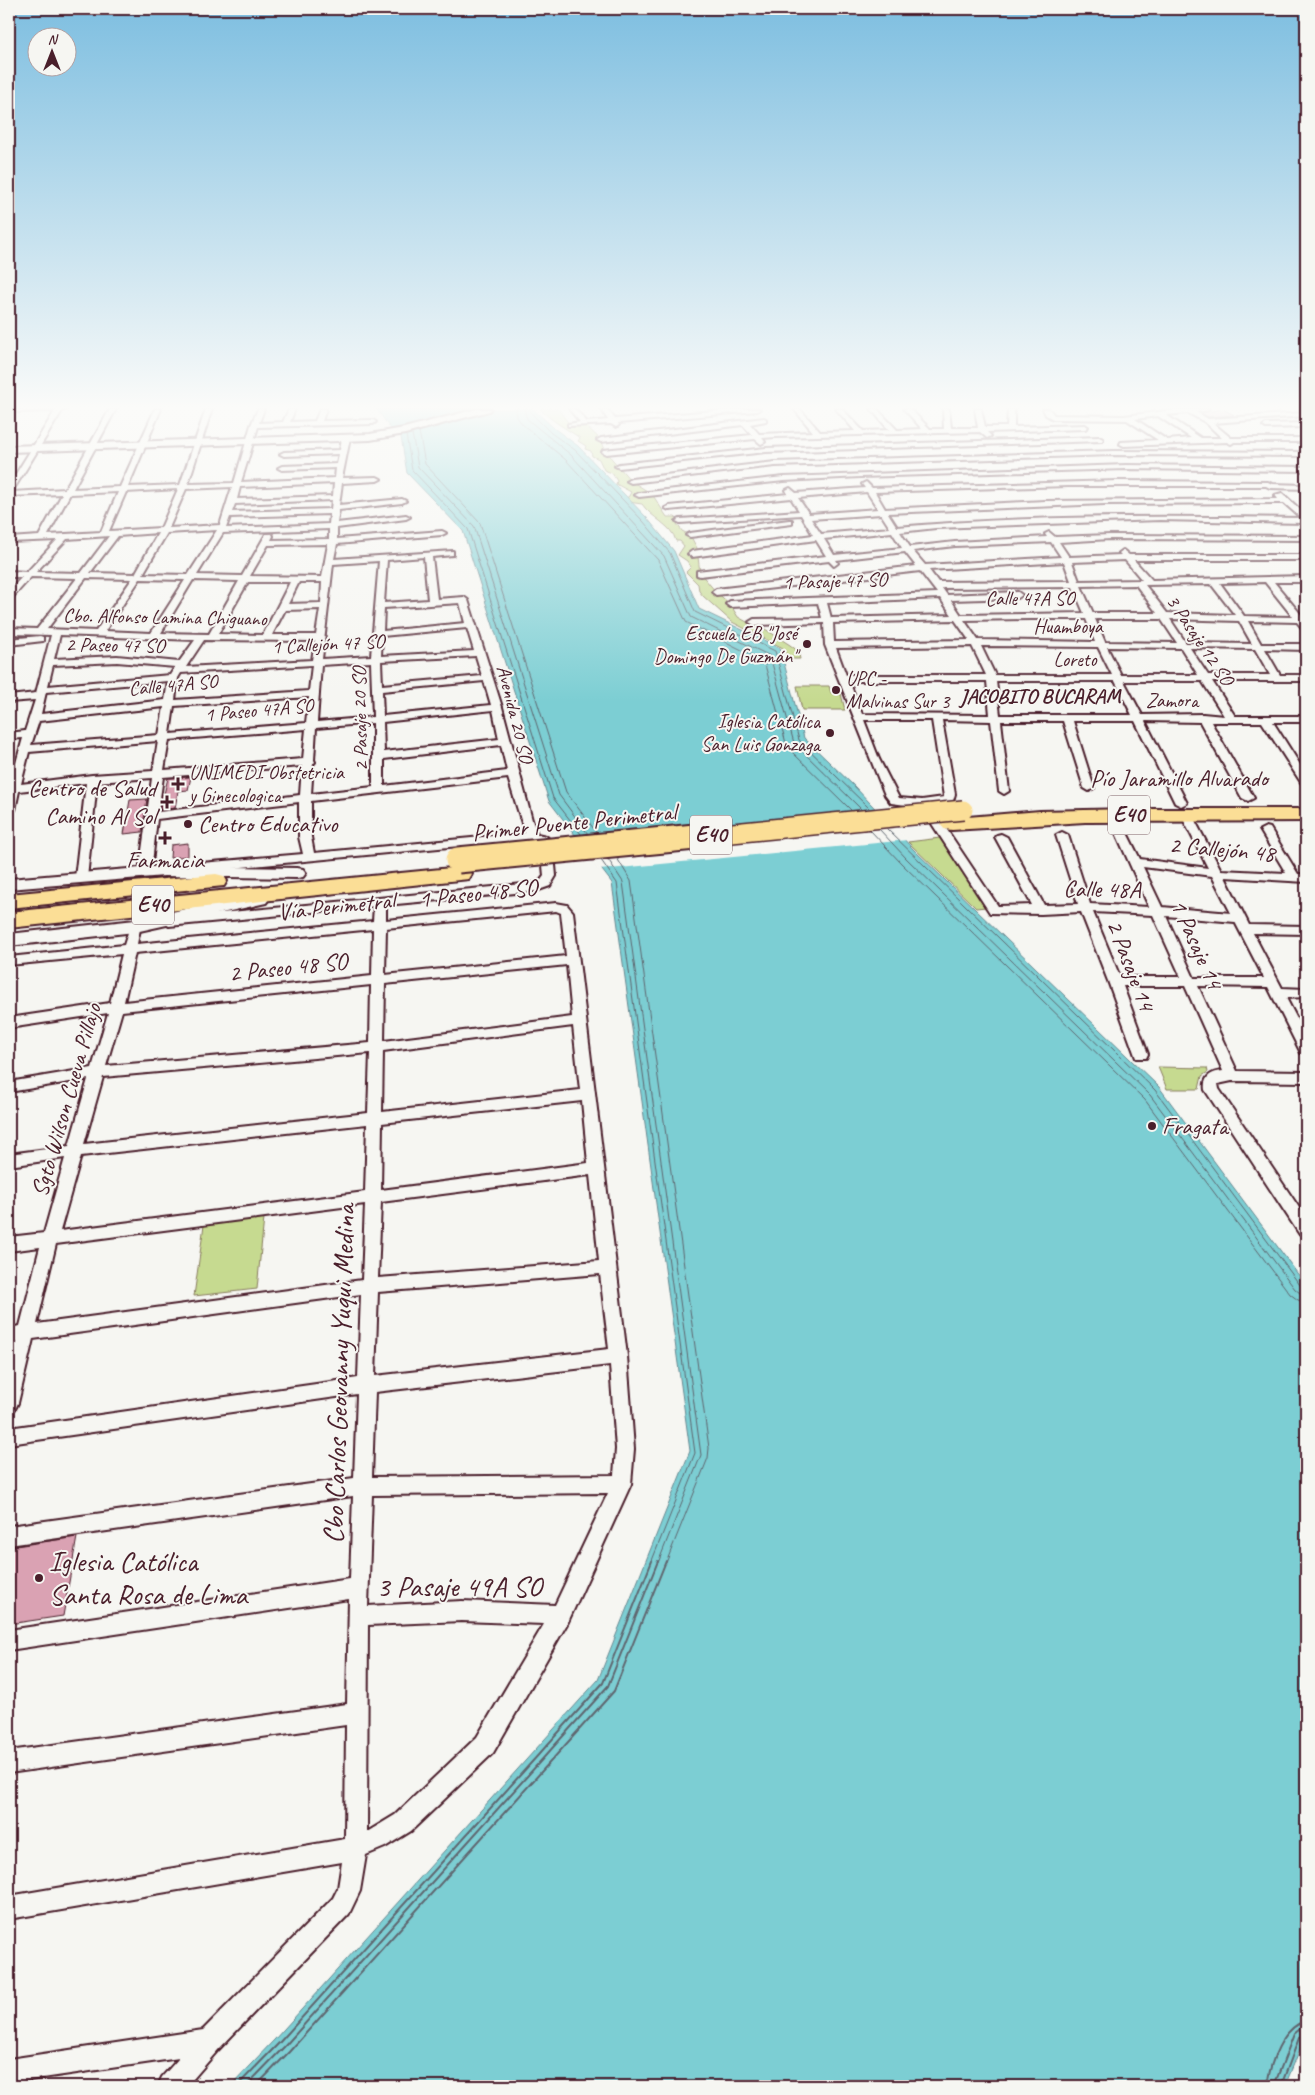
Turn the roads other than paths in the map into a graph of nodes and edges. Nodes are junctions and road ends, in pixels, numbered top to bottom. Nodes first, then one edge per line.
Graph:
1 (335, 506) edge
2 (58, 507) edge
3 (116, 507) edge
4 (174, 507) edge
5 (230, 507) edge
6 (285, 507) edge
7 (329, 507) edge
8 (682, 507) edge
9 (800, 507) edge
10 (880, 507) edge
11 (951, 507) edge
12 (1034, 507) edge
13 (1085, 507) edge
14 (1153, 507) edge
15 (1292, 507) joint
16 (1306, 507) edge
17 (669, 508) dead end
18 (882, 510) junction
19 (284, 513) junction
20 (228, 514) junction
21 (806, 516) junction
22 (406, 517) dead end
23 (1096, 519) junction
24 (1263, 520) junction
25 (1306, 520) edge
26 (680, 521) dead end
27 (1044, 522) junction
28 (333, 526) junction
29 (222, 529) junction
30 (272, 529) junction
31 (894, 529) junction
32 (164, 530) junction
33 (116, 533) junction
34 (442, 533) dead end
35 (104, 534) junction
36 (690, 535) dead end
37 (64, 536) junction
38 (817, 537) junction
39 (1174, 537) junction
40 (42, 538) junction
41 (1110, 538) junction
42 (1306, 538) edge
43 (9, 540) edge
44 (1053, 540) junction
45 (333, 541) junction
46 (267, 543) junction
47 (1286, 547) junction
48 (908, 548) junction
49 (450, 553) dead end
50 (692, 554) dead end
51 (428, 555) junction
52 (1126, 557) junction
53 (1306, 557) edge
54 (383, 558) junction
55 (831, 558) junction
56 (1068, 560) junction
57 (329, 562) junction
58 (922, 568) junction
59 (1306, 568) edge
60 (30, 573) junction
61 (700, 573) dead end
62 (9, 574) edge
63 (1204, 575) junction
64 (84, 576) junction
65 (138, 576) junction
66 (191, 577) junction
67 (842, 577) junction
68 (246, 579) junction
69 (326, 579) junction
70 (1306, 579) edge
71 (296, 580) junction
72 (1268, 580) junction
73 (1149, 582) junction
74 (1138, 583) junction
75 (1011, 584) junction
76 (1076, 584) junction
77 (936, 585) junction
78 (716, 592) dead end
79 (9, 596) edge
80 (944, 596) junction
81 (822, 599) junction
82 (432, 602) junction
83 (730, 604) dead end
84 (1025, 605) junction
85 (325, 606) junction
86 (379, 606) junction
87 (283, 607) junction
88 (1089, 616) junction
89 (1164, 616) junction
90 (958, 617) junction
91 (1242, 619) junction
92 (828, 621) junction
93 (754, 622) dead end
94 (1305, 623) edge
95 (470, 625) junction
96 (9, 631) edge
97 (40, 632) junction
98 (99, 634) junction
99 (378, 634) junction
100 (55, 635) junction
101 (154, 636) junction
102 (201, 637) junction
103 (212, 637) junction
104 (266, 638) junction
105 (321, 638) junction
106 (9, 642) edge
107 (975, 643) junction
108 (1101, 644) junction
109 (830, 645) junction
110 (1183, 646) junction
111 (1258, 646) junction
112 (1306, 647) edge
113 (480, 653) junction
114 (376, 658) junction
115 (317, 661) junction
116 (48, 662) junction
117 (177, 671) junction
118 (990, 676) junction
119 (1118, 677) junction
120 (1205, 677) junction
121 (488, 678) junction
122 (843, 678) junction
123 (1277, 678) junction
124 (1306, 678) edge
125 (377, 688) junction
126 (41, 692) junction
127 (315, 694) junction
128 (9, 699) edge
129 (169, 704) junction
130 (497, 707) junction
131 (858, 716) junction
132 (936, 717) junction
133 (997, 717) junction
134 (1067, 717) junction
135 (1203, 717) junction
136 (35, 718) junction
137 (1138, 718) junction
138 (1231, 718) junction
139 (1265, 718) junction
140 (1306, 719) edge
141 (378, 720) junction
142 (312, 724) junction
143 (30, 734) junction
144 (9, 736) edge
145 (165, 737) junction
146 (505, 741) junction
147 (24, 749) junction
148 (379, 756) junction
149 (310, 762) junction
150 (512, 774) junction
151 (159, 775) junction
152 (92, 778) junction
153 (1306, 782) edge
154 (14, 788) junction
155 (1089, 788) dead end
156 (378, 789) junction
157 (1004, 791) dead end
158 (305, 798) junction
159 (1248, 798) dead end
160 (924, 803) junction
161 (1306, 804) edge
162 (9, 807) edge
163 (1184, 809) junction
164 (955, 811) junction
165 (1306, 815) edge
166 (152, 816) junction
167 (1266, 830) dead end
168 (1121, 831) dead end
169 (1062, 835) dead end
170 (532, 836) junction
171 (1000, 837) dead end
172 (1135, 862) junction
173 (459, 867) joint
174 (146, 872) junction
175 (1218, 873) junction
176 (301, 874) junction
177 (1294, 877) junction
178 (81, 878) junction
179 (1306, 878) edge
180 (9, 884) edge
181 (9, 900) edge
182 (380, 901) junction
183 (1085, 908) junction
184 (1040, 910) junction
185 (1157, 910) junction
186 (9, 920) edge
187 (1242, 923) junction
188 (380, 925) junction
189 (135, 926) junction
190 (1306, 930) edge
191 (9, 940) edge
192 (130, 948) junction
193 (572, 960) junction
194 (9, 961) edge
195 (378, 981) junction
196 (1115, 981) junction
197 (1190, 982) junction
198 (1275, 988) junction
199 (1306, 993) edge
200 (116, 1007) junction
201 (578, 1021) junction
202 (9, 1023) edge
203 (376, 1047) junction
204 (1306, 1049) edge
205 (1140, 1054) dead end
206 (98, 1072) junction
207 (1232, 1076) junction
208 (1306, 1077) edge
209 (9, 1087) edge
210 (587, 1095) junction
211 (374, 1117) junction
212 (74, 1150) junction
213 (9, 1160) edge
214 (595, 1168) junction
215 (373, 1196) junction
216 (1305, 1228) edge
217 (50, 1238) junction
218 (9, 1244) edge
219 (606, 1266) junction
220 (369, 1286) junction
221 (26, 1332) junction
222 (9, 1335) edge
223 (618, 1356) junction
224 (367, 1385) junction
225 (9, 1403) edge
226 (9, 1436) edge
227 (622, 1484) junction
228 (362, 1486) junction
229 (9, 1535) edge
230 (360, 1587) junction
231 (561, 1615) junction
232 (358, 1616) junction
233 (9, 1640) edge
234 (357, 1713) junction
235 (9, 1762) edge
236 (356, 1848) junction
237 (9, 1907) edge
238 (209, 2041) junction
239 (9, 2071) edge
240 (171, 2086) edge

1 - 28 street
2 - 40 street
3 - 35 street
4 - 32 street
5 - 20 street
6 - 19 street
7 - 19 street
8 - 17 street
9 - 21 street
10 - 18 street
11 - 18 street
12 - 27 street
13 - 23 street
14 - 39 street
15 - 16 street
15 - 25 street
18 - 21 street
18 - 31 street
19 - 20 street
20 - 29 street
21 - 26 street
21 - 36 street
21 - 38 street
22 - 28 street
23 - 27 street
23 - 39 street
23 - 41 street
24 - 25 street
24 - 39 street
24 - 47 street
27 - 31 street
27 - 44 street
28 - 30 street
28 - 45 street
29 - 30 street
29 - 32 street
29 - 66 street
30 - 46 street
31 - 38 street
31 - 48 street
32 - 33 street
32 - 65 street
33 - 35 street
33 - 64 street
34 - 45 street
35 - 37 street
37 - 40 street
37 - 60 street
38 - 50 street
38 - 55 street
39 - 41 street
39 - 47 street
39 - 47 street
39 - 52 street
39 - 63 street
40 - 43 street
41 - 44 street
41 - 52 street
42 - 47 street
44 - 48 street
44 - 56 street
45 - 46 street
45 - 57 street
46 - 68 street
47 - 53 street
47 - 59 street
48 - 55 street
48 - 58 street
49 - 51 street
51 - 54 street
51 - 82 street
52 - 56 street
52 - 73 street
54 - 57 street
54 - 86 street, 2 Pasaje 20 SO
55 - 61 street
55 - 67 street
56 - 58 street
56 - 76 street
57 - 69 street
58 - 67 street
58 - 77 street
60 - 62 street
60 - 64 street
60 - 79 street
63 - 72 street
63 - 73 street
63 - 91 street
64 - 65 street
64 - 97 street
65 - 66 street
65 - 98 street
66 - 68 street
66 - 101 street
67 - 78 street
68 - 71 street
68 - 103 street
69 - 71 street
69 - 85 street
70 - 72 street
71 - 87 street
72 - 94 street
73 - 74 street
74 - 76 street
74 - 89 street, 3 Pasaje 12 SO
75 - 76 street
75 - 77 street
75 - 84 street
76 - 88 street
77 - 80 street
80 - 81 street, 1 Pasaje 47 SO
80 - 84 street, 1 Pasaje 47 SO
80 - 90 street
81 - 83 street, 1 Pasaje 47 SO
81 - 92 street
82 - 86 street
82 - 95 street, Avenida 20 SO
84 - 88 street, Calle 47A SO
84 - 90 street, Calle 47A SO
85 - 87 street
85 - 105 street
86 - 99 street, 2 Pasaje 20 SO
87 - 104 street
88 - 89 street, Calle 47A SO
88 - 108 street
89 - 91 street, Calle 47A SO
89 - 110 street, 3 Pasaje 12 SO
90 - 92 street, Calle 47A SO
90 - 107 street
91 - 94 street, Calle 47A SO
91 - 111 street
92 - 93 street, Calle 47A SO
92 - 109 street
95 - 99 street
95 - 113 street, Avenida 20 SO
96 - 97 street, Cbo. Alfonso Lamina Chiguano
97 - 100 street, Cbo. Alfonso Lamina Chiguano
98 - 100 street, Cbo. Alfonso Lamina Chiguano
98 - 101 street, Cbo. Alfonso Lamina Chiguano
99 - 114 street, 2 Pasaje 20 SO
100 - 106 street
100 - 116 street
101 - 102 street, Cbo. Alfonso Lamina Chiguano
102 - 103 street, Cbo. Alfonso Lamina Chiguano
102 - 117 street
103 - 104 street, Cbo. Alfonso Lamina Chiguano
104 - 105 street, Cbo. Alfonso Lamina Chiguano
105 - 115 street
107 - 108 street, Huamboya
107 - 109 street, Huamboya
107 - 118 street
108 - 110 street, Huamboya
108 - 119 street
109 - 122 street
110 - 111 street, Huamboya
110 - 120 street, 3 Pasaje 12 SO
111 - 112 street, Huamboya
111 - 123 street
113 - 114 street, 1 Callejón 47 SO
113 - 121 street, Avenida 20 SO
114 - 115 street, 1 Callejón 47 SO
114 - 125 street, 2 Pasaje 20 SO
115 - 117 street, 1 Callejón 47 SO
115 - 127 street
116 - 117 street, 2 Paseo 47 SO
116 - 126 street
117 - 126 street
117 - 129 street
118 - 119 street, Loreto
118 - 122 street, Loreto
118 - 133 street
119 - 120 street, Loreto
119 - 137 street
120 - 123 street, Loreto
120 - 138 street, 3 Pasaje 12 SO
121 - 125 street
121 - 130 street, Avenida 20 SO
122 - 131 street
123 - 124 street, Loreto
125 - 141 street, 2 Pasaje 20 SO
126 - 128 street
126 - 136 street
127 - 129 street, Calle 47A SO
127 - 142 street
129 - 136 street, Calle 47A SO
129 - 145 street
130 - 141 street, 1 Paseo 47A SO
130 - 146 street, Avenida 20 SO
131 - 132 street, Zamora
131 - 160 street
132 - 133 street, Zamora
132 - 164 street
133 - 134 street, Zamora
133 - 157 street
134 - 137 street, Zamora
134 - 155 street
135 - 137 street, Zamora
135 - 138 street, Zamora
135 - 159 street
136 - 143 street
137 - 163 street
138 - 139 street, Zamora
139 - 140 street, Zamora
139 - 153 street
141 - 142 street, 1 Paseo 47A SO
141 - 148 street, 2 Pasaje 20 SO
142 - 145 street, 1 Paseo 47A SO
142 - 149 street
143 - 144 street
143 - 147 street
145 - 147 street, 1 Paseo 47A SO
145 - 151 street
146 - 148 street
146 - 150 street, Avenida 20 SO
147 - 154 street
148 - 156 street, 2 Pasaje 20 SO
149 - 151 street
149 - 158 street
150 - 156 street
150 - 170 street, Avenida 20 SO
151 - 152 street
151 - 166 street
152 - 154 street
152 - 178 street
154 - 162 street
156 - 158 street
158 - 166 street
158 - 176 street
160 - 164 street
160 - 184 street, Calle 48A
161 - 163 highway, Pío Jaramillo Alvarado / E40
163 - 164 highway, Pío Jaramillo Alvarado / E40
163 - 165 highway, Pío Jaramillo Alvarado / E40
163 - 175 street
164 - 173 highway, Primer Puente Perimetral / E40
166 - 174 street
167 - 177 street
168 - 172 street, 1 Pasaje 14
169 - 183 street, 2 Pasaje 14
170 - 176 street, Vía Perimetral
170 - 182 street, Vía Perimetral
171 - 184 street
172 - 175 street, 2 Callejón 48
172 - 185 street, 1 Pasaje 14
173 - 176 highway, Vía Perimetral / E40
174 - 176 street, Vía Perimetral / E40
174 - 178 street, Vía Perimetral / E40
175 - 177 street, 2 Callejón 48
175 - 187 street
176 - 181 highway, Vía Perimetral / E40
176 - 186 highway, Vía Perimetral / E40
176 - 189 street, Vía Perimetral / E40
177 - 179 street, 2 Callejón 48
178 - 180 street, Vía Perimetral / E40
182 - 188 street, Cbo Carlos Geovanny Yuqui Medina
182 - 189 street, Vía Perimetral
183 - 184 street, Calle 48A
183 - 185 street, Calle 48A
183 - 196 street, 2 Pasaje 14
185 - 187 street, Calle 48A
185 - 197 street, 1 Pasaje 14
187 - 190 street, Calle 48A
187 - 198 street
188 - 192 street, 1 Paseo 48 SO
188 - 193 street, 1 Paseo 48 SO
188 - 195 street, Cbo Carlos Geovanny Yuqui Medina
189 - 191 street, Vía Perimetral / E40
189 - 192 street, Sgto Wilson Cueva Pillajo
192 - 194 street, 1 Paseo 48 SO
192 - 200 street, Sgto Wilson Cueva Pillajo
193 - 195 street, 2 Paseo 48 SO
193 - 201 street
195 - 200 street, 2 Paseo 48 SO
195 - 203 street, Cbo Carlos Geovanny Yuqui Medina
196 - 197 street
196 - 205 street, 2 Pasaje 14
197 - 198 street
197 - 207 street, 1 Pasaje 14
198 - 199 street
198 - 204 street
200 - 202 street, 2 Paseo 48 SO
200 - 206 street, Sgto Wilson Cueva Pillajo
201 - 203 street
201 - 210 street
203 - 206 street
203 - 211 street, Cbo Carlos Geovanny Yuqui Medina
206 - 209 street
206 - 212 street, Sgto Wilson Cueva Pillajo
207 - 208 street
207 - 216 street
210 - 211 street
210 - 214 street
211 - 212 street
211 - 215 street, Cbo Carlos Geovanny Yuqui Medina
212 - 213 street
212 - 217 street, Sgto Wilson Cueva Pillajo
214 - 215 street
214 - 219 street
215 - 217 street
215 - 220 street, Cbo Carlos Geovanny Yuqui Medina
217 - 218 street
217 - 221 street, Sgto Wilson Cueva Pillajo
219 - 220 street
219 - 223 street
220 - 221 street
220 - 224 street, Cbo Carlos Geovanny Yuqui Medina
221 - 222 street
221 - 225 street, Sgto Wilson Cueva Pillajo
223 - 224 street
223 - 227 street
224 - 226 street
224 - 228 street, Cbo Carlos Geovanny Yuqui Medina
227 - 228 street
227 - 231 street
228 - 229 street
228 - 230 street, Cbo Carlos Geovanny Yuqui Medina
230 - 232 street, Cbo Carlos Geovanny Yuqui Medina
230 - 233 street, 3 Pasaje 49A SO
231 - 232 street, 3 Pasaje 49A SO
231 - 236 street
232 - 234 street, Cbo Carlos Geovanny Yuqui Medina
234 - 235 street
234 - 236 street, Cbo Carlos Geovanny Yuqui Medina
236 - 237 street
236 - 238 street, Cbo Carlos Geovanny Yuqui Medina
238 - 239 street
238 - 240 street, Cbo Carlos Geovanny Yuqui Medina

